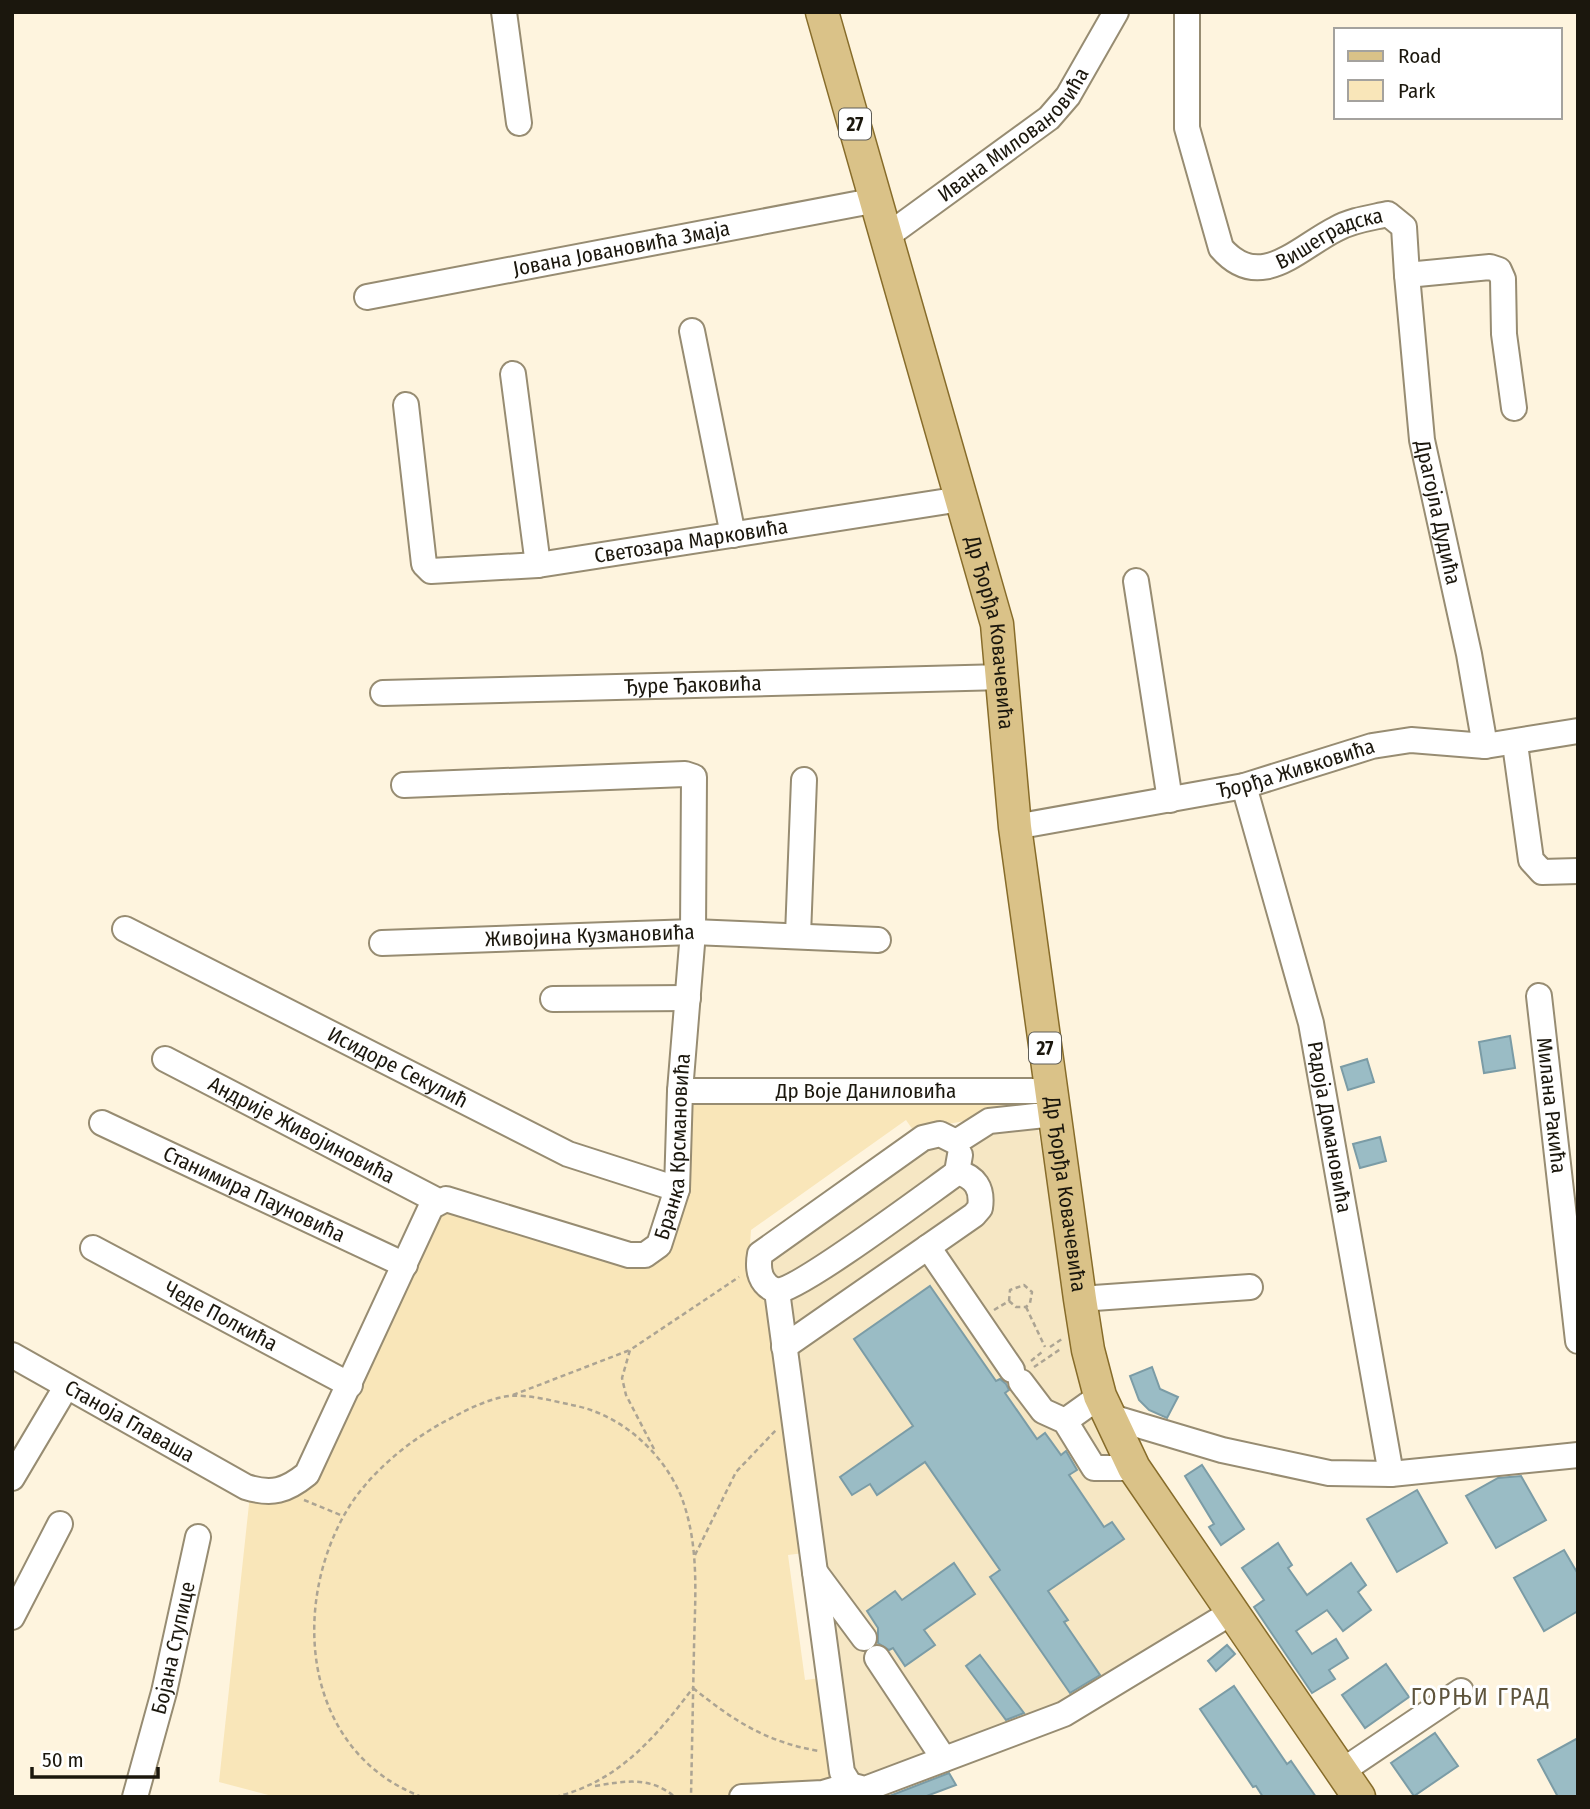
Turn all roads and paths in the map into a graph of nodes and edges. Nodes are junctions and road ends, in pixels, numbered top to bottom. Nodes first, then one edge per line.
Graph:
1 (504, 12) edge
2 (822, 12) edge
3 (1116, 12) edge
4 (1186, 12) edge
5 (519, 123) dead end
6 (877, 200) junction
7 (887, 236) junction
8 (1408, 275) junction
9 (367, 297) dead end
10 (692, 331) dead end
11 (513, 374) dead end
12 (407, 405) dead end
13 (1514, 408) dead end
14 (961, 499) junction
15 (733, 535) junction
16 (538, 565) junction
17 (1136, 582) dead end
18 (1004, 677) junction
19 (383, 693) dead end
20 (1578, 732) edge
21 (1515, 744) junction
22 (1485, 746) junction
23 (804, 780) dead end
24 (404, 785) dead end
25 (1244, 786) junction
26 (1170, 800) junction
27 (1015, 827) junction
28 (1578, 871) edge
29 (125, 929) dead end
30 (693, 932) junction
31 (798, 935) junction
32 (878, 940) dead end
33 (382, 943) dead end
34 (1539, 996) dead end
35 (688, 998) junction
36 (553, 999) dead end
37 (165, 1059) dead end
38 (680, 1091) junction
39 (1053, 1102) junction
40 (102, 1123) dead end
41 (956, 1142) junction
42 (957, 1172) junction
43 (677, 1189) junction
44 (438, 1201) junction
45 (928, 1247) junction
46 (93, 1248) dead end
47 (405, 1265) junction
48 (758, 1265) junction
49 (1250, 1287) dead end
50 (777, 1291) junction
51 (1080, 1299) junction
52 (1026, 1307) junction
53 (1578, 1341) edge
54 (784, 1347) junction
55 (1045, 1347) junction
56 (630, 1350) junction
57 (1042, 1352) junction
58 (12, 1354) edge
59 (1046, 1358) junction
60 (1022, 1372) junction
61 (350, 1385) junction
62 (66, 1387) junction
63 (510, 1396) junction
64 (1104, 1406) junction
65 (793, 1413) junction
66 (1065, 1421) junction
67 (655, 1452) junction
68 (1578, 1455) edge
69 (1134, 1468) junction
70 (1391, 1474) junction
71 (12, 1478) edge
72 (282, 1490) junction
73 (343, 1516) junction
74 (60, 1524) dead end
75 (198, 1537) dead end
76 (695, 1555) junction
77 (815, 1573) junction
78 (1234, 1611) junction
79 (12, 1616) edge
80 (693, 1688) junction
81 (1461, 1691) dead end
82 (839, 1754) junction
83 (944, 1759) junction
84 (1350, 1784) edge
85 (850, 1785) junction
86 (591, 1786) junction
87 (135, 1797) edge
88 (422, 1797) edge
89 (555, 1797) edge
90 (675, 1797) edge
91 (691, 1797) edge
92 (742, 1797) edge

1 - 5 street
2 - 6 main road, 27
3 - 7 street, Ивана Миловановића
4 - 8 street, Вишеградска
6 - 7 main road, 27
6 - 9 street, Јована Јовановића Змаја
7 - 14 main road, Др Ђорђа Ковачевића / 27
8 - 13 street
8 - 22 street, Драгојла Дудића
10 - 15 street
11 - 16 street
12 - 16 street, Светозара Марковића
14 - 15 street, Светозара Марковића
14 - 18 main road, Др Ђорђа Ковачевића / 27
15 - 16 street, Светозара Марковића
17 - 26 street
18 - 19 street, Ђуре Ђаковића
18 - 27 main road, Др Ђорђа Ковачевића / 27
20 - 21 street, Ђорђа Живковића
21 - 22 street, Ђорђа Живковића
21 - 28 street
22 - 25 street, Ђорђа Живковића
23 - 31 street
24 - 30 street, Бранка Крсмановића
25 - 26 street, Ђорђа Живковића
25 - 70 street, Радоја Домановића
26 - 27 street, Ђорђа Живковића
27 - 39 main road, Др Ђорђа Ковачевића / 27
29 - 43 street, Исидоре Секулић
30 - 31 street, Живојина Кузмановића
30 - 33 street, Живојина Кузмановића
30 - 35 street, Бранка Крсмановића
31 - 32 street, Живојина Кузмановића
34 - 53 street, Милана Ракића
35 - 36 street
35 - 38 street, Бранка Крсмановића
37 - 44 street, Андрије Живојиновића
38 - 39 street, Др Воје Даниловића
38 - 43 street, Бранка Крсмановића
39 - 41 street
39 - 51 main road, Др Ђорђа Ковачевића / 27
40 - 47 street, Станимира Пауновића
41 - 42 street
41 - 48 street
42 - 45 street
42 - 50 street
43 - 44 street, Бранка Крсмановића
44 - 47 street
45 - 54 street
45 - 60 street
46 - 61 street, Чеде Полкића
47 - 61 street
48 - 50 street
48 - 56 path
49 - 51 street
50 - 54 street
51 - 64 main road, Др Ђорђа Ковачевића / 27
52 - 52 path
52 - 55 path
54 - 65 street
55 - 57 path
55 - 59 path
56 - 63 path
56 - 67 path
57 - 59 path
57 - 60 path
58 - 62 street, Станоја Главаша
59 - 60 path
60 - 66 street
61 - 72 street
62 - 71 street
62 - 72 street, Станоја Главаша
63 - 67 path
63 - 73 path
64 - 66 street
64 - 69 main road, Др Ђорђа Ковачевића / 27
64 - 70 street
65 - 76 path
65 - 77 street
66 - 69 street
67 - 76 path
68 - 70 street
69 - 78 main road, Др Ђорђа Ковачевића / 27
72 - 73 path
73 - 88 path
74 - 79 street
75 - 87 street, Бојана Ступице
76 - 80 path
77 - 82 street
77 - 83 street
78 - 83 street
78 - 84 main road, Др Ђорђа Ковачевића / 27
80 - 82 path
80 - 86 path
80 - 91 path
81 - 84 street
82 - 85 street
83 - 85 street
85 - 92 street
86 - 89 path
86 - 90 path

